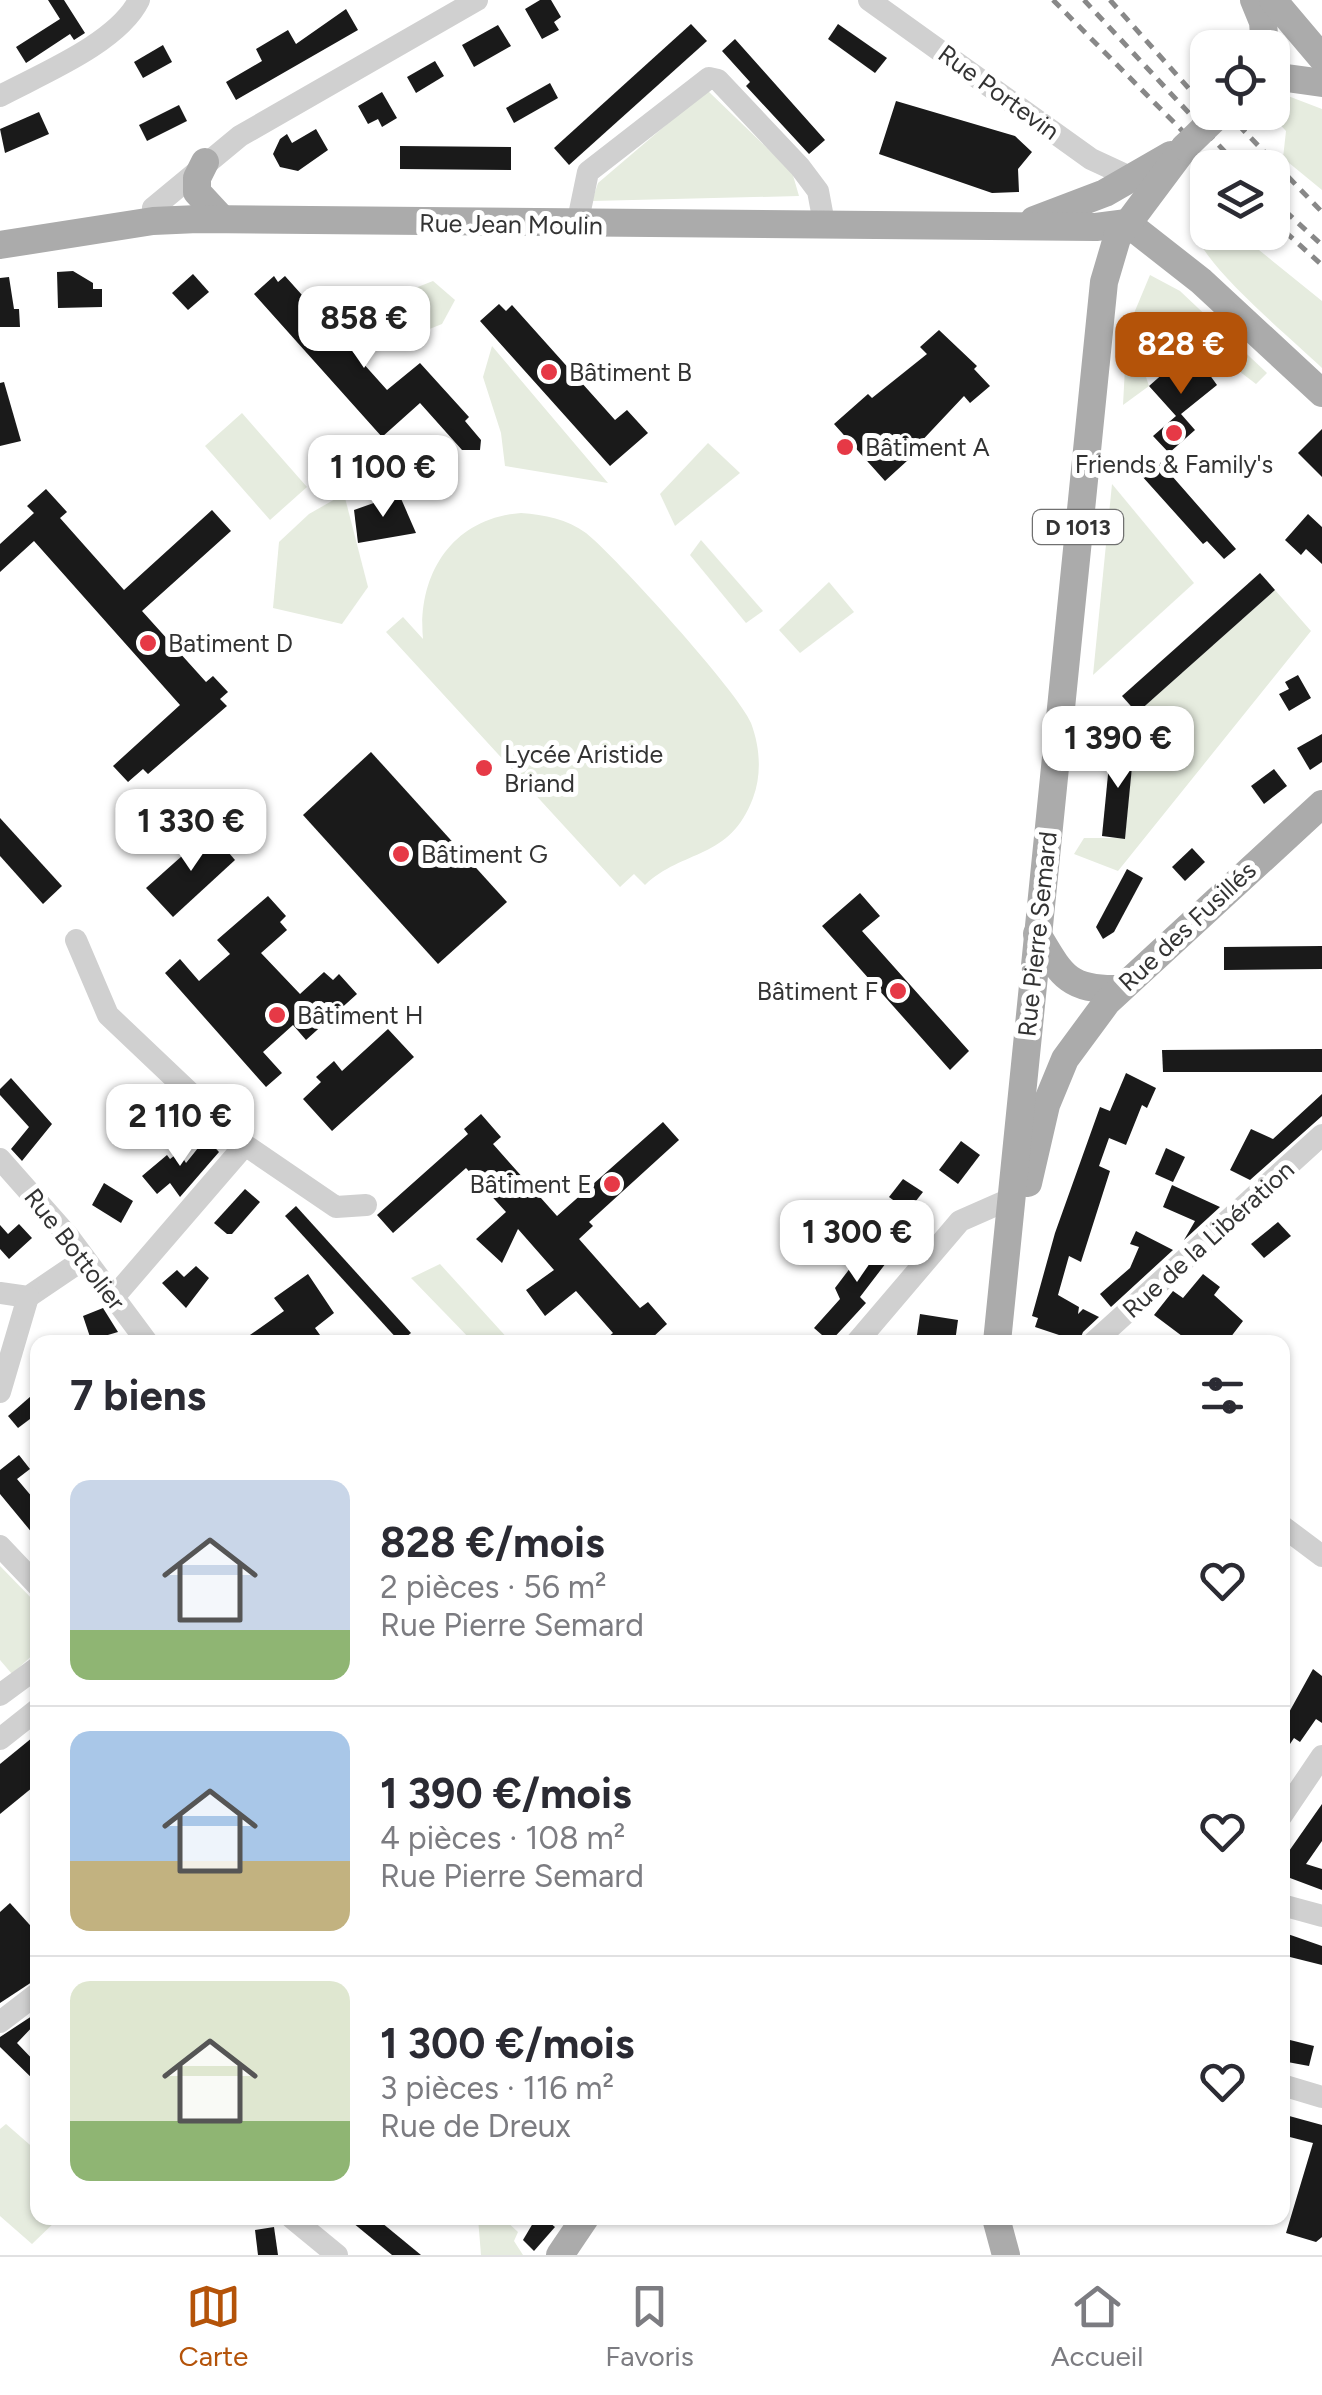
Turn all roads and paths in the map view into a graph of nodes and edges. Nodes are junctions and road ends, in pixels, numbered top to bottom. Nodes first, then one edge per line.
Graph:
1 (139, 0) edge
2 (477, 0) edge
3 (869, 0) edge
4 (1254, 0) edge
5 (1273, 0) edge
6 (1264, 30) edge
7 (1322, 58) edge
8 (1290, 78) edge
9 (1322, 82) edge
10 (0, 96) edge
11 (1202, 130) edge
12 (1185, 147) junction
13 (205, 162) junction
14 (1132, 178) junction
15 (222, 220) junction
16 (154, 221) junction
17 (824, 223) junction
18 (1127, 223) junction
19 (1024, 224) junction
20 (577, 225) junction
21 (1103, 239) junction
22 (0, 245) edge
23 (1322, 393) edge
24 (1322, 804) edge
25 (1037, 934) junction
26 (76, 940) dead end
27 (1117, 989) junction
28 (1065, 1059) joint
29 (1322, 1135) edge
30 (245, 1145) junction
31 (0, 1159) edge
32 (1010, 1199) junction
33 (366, 1205) dead end
34 (84, 1259) junction
35 (1004, 1292) junction
36 (0, 1293) edge
37 (114, 1296) junction
38 (28, 1297) junction
39 (142, 1335) edge
40 (863, 1335) edge
41 (998, 1335) edge
42 (1102, 1335) edge
43 (0, 1392) edge
44 (1290, 1532) edge
45 (0, 1546) edge
46 (1322, 1556) edge
47 (30, 1578) edge
48 (30, 1673) edge
49 (0, 1696) edge
50 (30, 1715) edge
51 (0, 1739) edge
52 (1322, 1756) edge
53 (1290, 1803) edge
54 (1290, 1907) edge
55 (1322, 1916) edge
56 (30, 1999) edge
57 (0, 2022) edge
58 (1290, 2087) edge
59 (1322, 2097) edge
60 (300, 2225) edge
61 (580, 2225) edge
62 (998, 2225) edge
63 (333, 2254) edge
64 (560, 2255) edge
65 (1006, 2255) edge

1 - 10 street
2 - 13 street
3 - 14 street, Rue Portevin
4 - 6 main road
5 - 7 main road
8 - 9 main road
11 - 12 main road, bridge
12 - 14 main road, Rue Jean Moulin
12 - 18 main road
13 - 15 main road
13 - 16 street
14 - 19 main road, Rue Jean Moulin
15 - 16 main road, Rue Jean Moulin
15 - 20 main road, Rue Jean Moulin
16 - 22 main road, Rue Jean Moulin
17 - 19 main road, Rue Jean Moulin
17 - 20 main road, Rue Jean Moulin
17 - 20 street
18 - 21 main road, Rue Jean Moulin
18 - 23 main road
19 - 21 main road, Rue Jean Moulin
21 - 25 main road, Rue Pierre Semard / D 1013
24 - 27 main road, Rue des Fusillés / D 1013
25 - 27 main road
25 - 32 main road, Rue Pierre Semard / D 1013
26 - 30 street
27 - 28 main road, Rue des Fusillés / D 1013
28 - 35 main road, Rue Pierre Semard / D 1013
29 - 42 street, Rue de la Libération
30 - 33 street
30 - 37 street
31 - 34 street, Rue Bottolier
32 - 35 main road, Rue Pierre Semard / D 1013
32 - 40 street
34 - 37 street, Rue Bottolier
34 - 38 street
35 - 41 main road, Rue Pierre Semard / D 1013
36 - 38 street
37 - 39 street, Rue Bottolier
38 - 43 street
44 - 46 street
45 - 47 street
48 - 49 street
50 - 51 street
52 - 53 street
54 - 55 street
56 - 57 street
58 - 59 street
60 - 63 street
61 - 64 main road
62 - 65 main road

